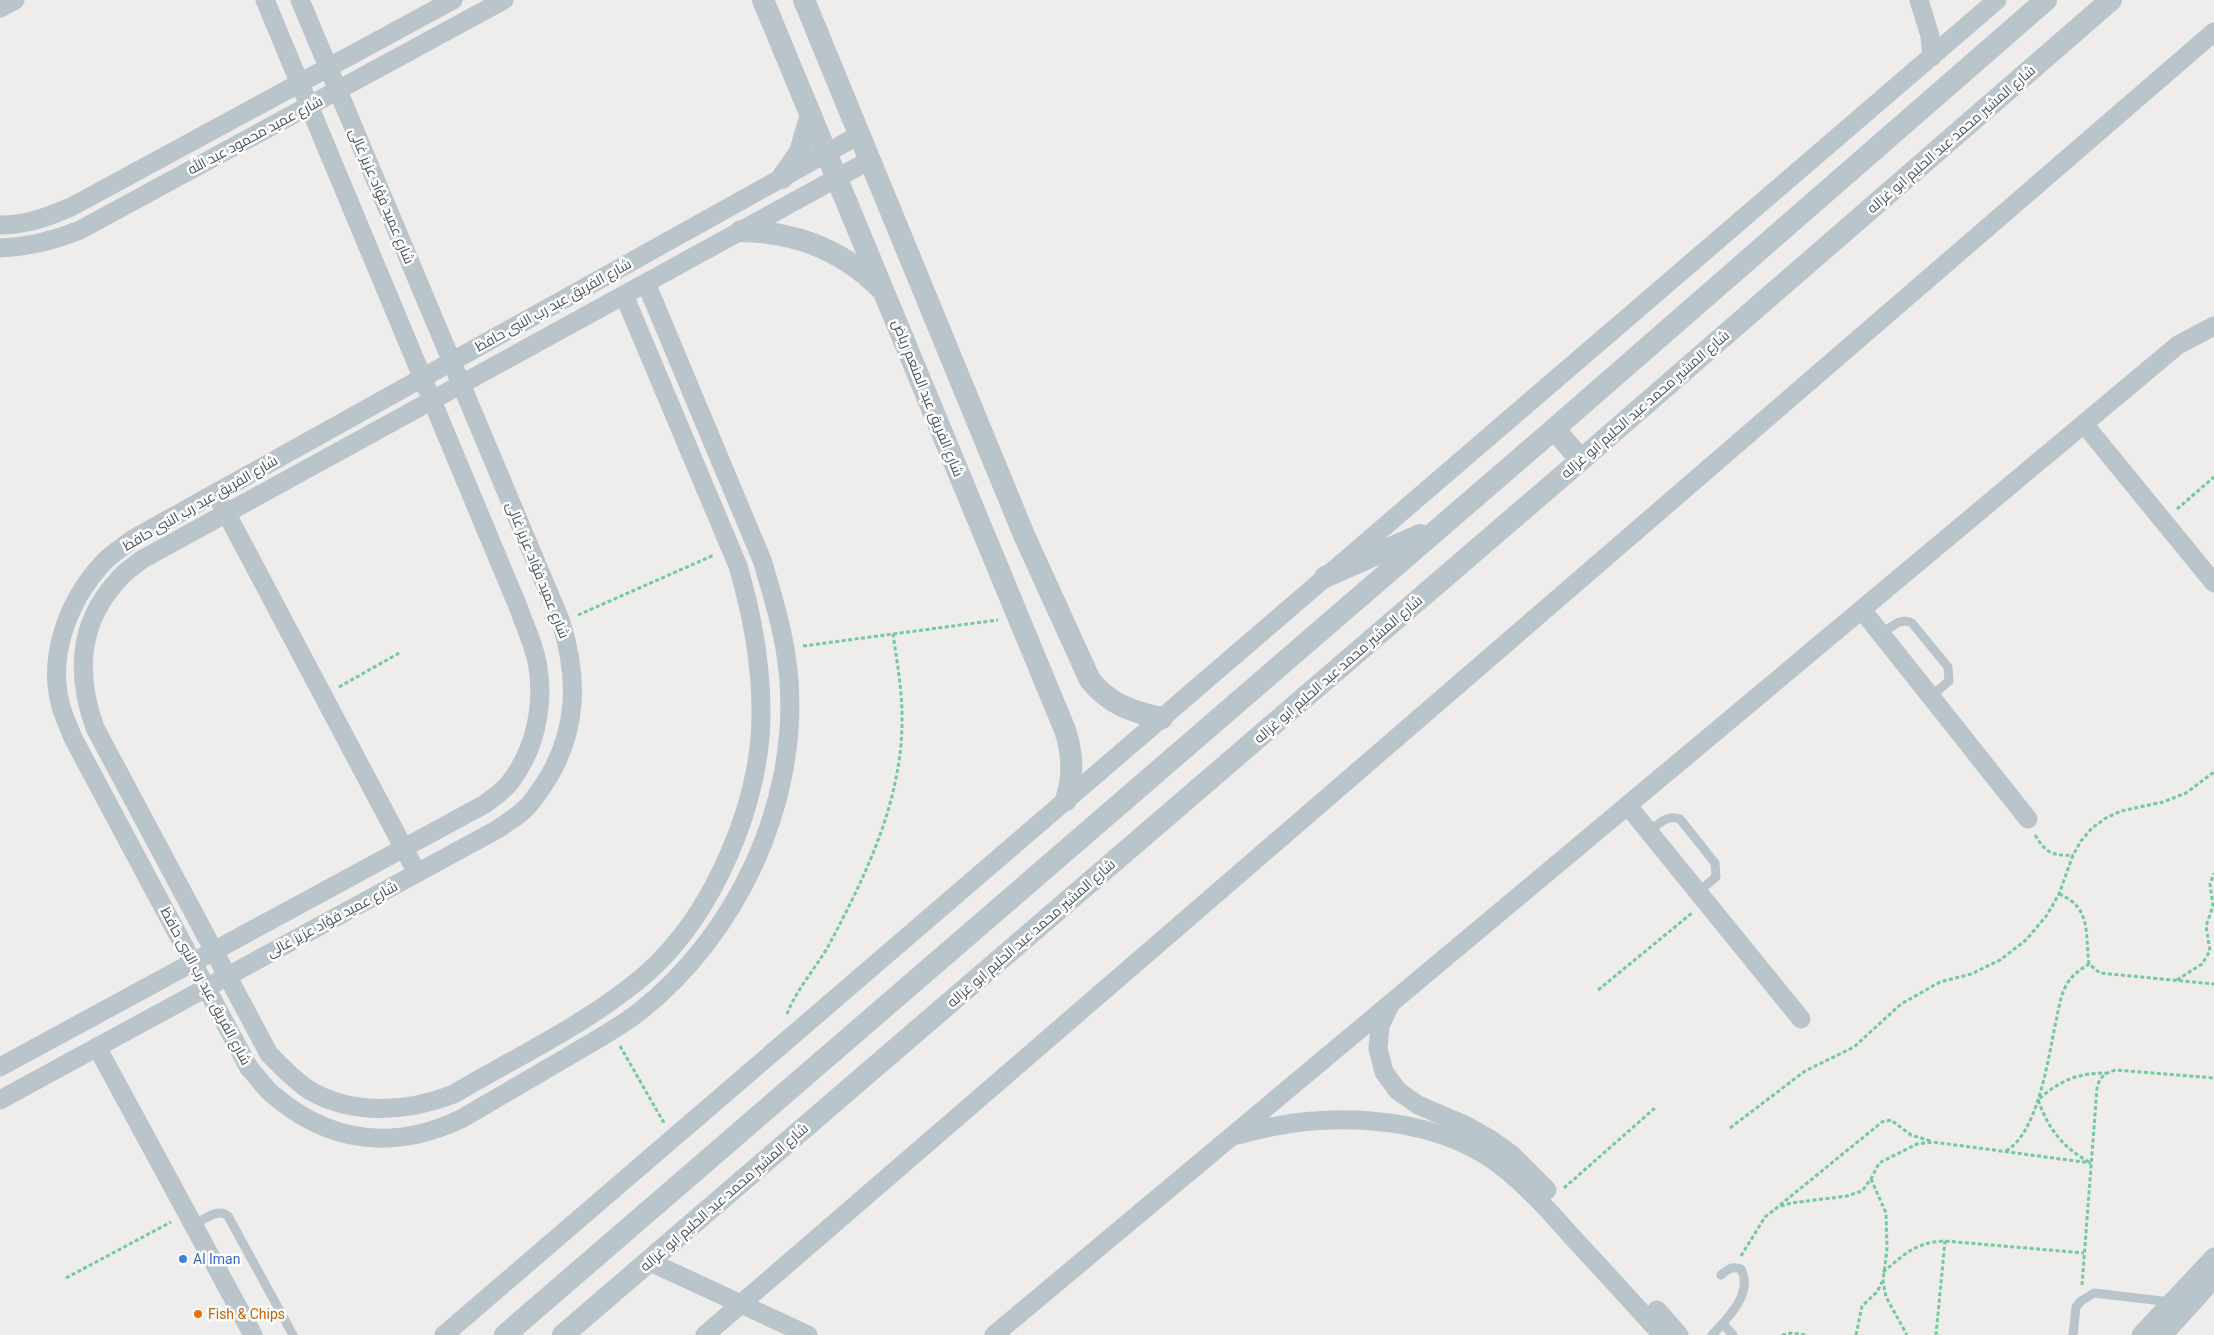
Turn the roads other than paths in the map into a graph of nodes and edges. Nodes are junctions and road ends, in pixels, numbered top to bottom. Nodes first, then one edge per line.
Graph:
1 (15, 0) edge
2 (265, 0) edge
3 (300, 0) edge
4 (453, 0) edge
5 (504, 0) edge
6 (763, 0) edge
7 (1918, 0) edge
8 (1997, 0) edge
9 (2046, 0) edge
10 (2111, 0) edge
11 (810, 4) edge
12 (0, 8) edge
13 (2214, 32) edge
14 (1932, 57) junction
15 (328, 68) junction
16 (300, 84) junction
17 (338, 90) junction
18 (309, 106) junction
19 (811, 115) junction
20 (859, 135) junction
21 (827, 153) junction
22 (870, 160) junction
23 (782, 178) junction
24 (837, 178) junction
25 (0, 225) edge
26 (741, 230) junction
27 (0, 248) edge
28 (646, 283) junction
29 (884, 292) junction
30 (624, 295) junction
31 (2214, 326) edge
32 (452, 362) junction
33 (422, 378) junction
34 (460, 384) junction
35 (431, 400) junction
36 (2084, 424) junction
37 (1554, 429) junction
38 (1581, 460) junction
39 (216, 492) junction
40 (226, 513) junction
41 (1441, 526) junction
42 (1024, 535) junction
43 (991, 551) junction
44 (1326, 577) junction
45 (2214, 583) edge
46 (1862, 610) junction
47 (1882, 634) junction
48 (1931, 696) junction
49 (1162, 718) junction
50 (1066, 800) junction
51 (1628, 806) junction
52 (2028, 819) road end
53 (1649, 831) junction
54 (404, 848) junction
55 (417, 873) junction
56 (1702, 897) junction
57 (215, 951) junction
58 (192, 963) junction
59 (228, 976) junction
60 (206, 988) junction
61 (1390, 1004) junction
62 (1801, 1019) dead end
63 (97, 1047) junction
64 (0, 1067) edge
65 (0, 1100) edge
66 (1229, 1137) junction
67 (190, 1219) junction
68 (2214, 1257) edge
69 (648, 1261) junction
70 (1721, 1275) dead end
71 (2214, 1280) edge
72 (2172, 1302) junction
73 (740, 1304) junction
74 (1722, 1324) junction
75 (253, 1335) edge
76 (293, 1335) edge
77 (444, 1335) edge
78 (505, 1335) edge
79 (563, 1335) edge
80 (704, 1335) edge
81 (808, 1335) edge
82 (994, 1335) edge
83 (1662, 1335) edge
84 (1679, 1335) edge
85 (1712, 1335) edge
86 (1733, 1335) edge
87 (2074, 1335) edge
88 (2141, 1335) edge
89 (2163, 1335) edge

1 - 12 street
2 - 16 street, شارع عميد فؤاد عزيز غالى
3 - 15 street, شارع عميد فؤاد عزيز غالى
4 - 15 street, شارع عميد محمود عبد الله
5 - 17 street, شارع عميد محمود عبد الله
6 - 19 street, شارع الفريق عبد المنعم رياض
7 - 14 street
8 - 14 street
9 - 37 street
10 - 38 street, شارع المشير محمد عبد الحليم ابو غزاله
11 - 20 street
13 - 73 street
14 - 44 street
15 - 16 street, شارع عميد محمود عبد الله
15 - 17 street, شارع عميد فؤاد عزيز غالى
16 - 18 street, شارع عميد فؤاد عزيز غالى
16 - 25 street, شارع عميد محمود عبد الله
17 - 18 street, شارع عميد محمود عبد الله
17 - 32 street, شارع عميد فؤاد عزيز غالى
18 - 27 street, شارع عميد محمود عبد الله
18 - 33 street, شارع عميد فؤاد عزيز غالى
19 - 21 street, شارع الفريق عبد المنعم رياض
19 - 23 street
20 - 21 street, شارع الفريق عبد رب النبى حافظ
20 - 22 street
21 - 23 street, شارع الفريق عبد رب النبى حافظ
21 - 24 street, شارع الفريق عبد المنعم رياض
22 - 24 street, شارع الفريق عبد رب النبى حافظ
22 - 42 street
23 - 32 street, شارع الفريق عبد رب النبى حافظ
24 - 26 street, شارع الفريق عبد رب النبى حافظ
24 - 29 street, شارع الفريق عبد المنعم رياض
26 - 28 street, شارع الفريق عبد رب النبى حافظ
26 - 29 street
28 - 30 street, شارع الفريق عبد رب النبى حافظ
28 - 60 street, شارع الفريق عبد رب النبى حافظ
29 - 43 street, شارع الفريق عبد المنعم رياض
30 - 34 street, شارع الفريق عبد رب النبى حافظ
30 - 59 street, شارع الفريق عبد رب النبى حافظ
31 - 36 street
32 - 33 street, شارع الفريق عبد رب النبى حافظ
32 - 34 street, شارع عميد فؤاد عزيز غالى
33 - 35 street, شارع عميد فؤاد عزيز غالى
33 - 39 street, شارع الفريق عبد رب النبى حافظ
34 - 35 street, شارع الفريق عبد رب النبى حافظ
34 - 55 street, شارع عميد فؤاد عزيز غالى
35 - 40 street, شارع الفريق عبد رب النبى حافظ
35 - 54 street, شارع عميد فؤاد عزيز غالى
36 - 45 street
36 - 46 street
37 - 38 street
37 - 41 street
38 - 69 street, شارع المشير محمد عبد الحليم ابو غزاله
39 - 40 street
39 - 58 street, شارع الفريق عبد رب النبى حافظ
40 - 54 street
40 - 57 street, شارع الفريق عبد رب النبى حافظ
41 - 44 street
41 - 78 street
42 - 43 street
42 - 49 street
43 - 50 street, شارع الفريق عبد المنعم رياض
44 - 49 street
46 - 47 street
46 - 51 street
47 - 48 street
47 - 48 lane
48 - 52 street
49 - 50 street
50 - 77 street
51 - 53 street
51 - 61 street
53 - 56 street
53 - 56 lane
54 - 55 street
54 - 57 street, شارع عميد فؤاد عزيز غالى
55 - 59 street, شارع عميد فؤاد عزيز غالى
56 - 62 street
57 - 58 street, شارع عميد فؤاد عزيز غالى
57 - 59 street, شارع الفريق عبد رب النبى حافظ
58 - 60 street, شارع الفريق عبد رب النبى حافظ
58 - 64 street, شارع عميد فؤاد عزيز غالى
59 - 60 street, شارع عميد فؤاد عزيز غالى
60 - 63 street, شارع عميد فؤاد عزيز غالى
61 - 66 street
61 - 84 street
63 - 65 street, شارع عميد فؤاد عزيز غالى
63 - 67 street
66 - 82 street
66 - 83 street
67 - 75 street
67 - 76 lane
68 - 72 street
69 - 73 street
69 - 79 street, شارع المشير محمد عبد الحليم ابو غزاله
70 - 74 lane
71 - 89 street
72 - 87 lane
72 - 88 street
73 - 80 street
73 - 81 street
74 - 85 lane
74 - 86 lane

